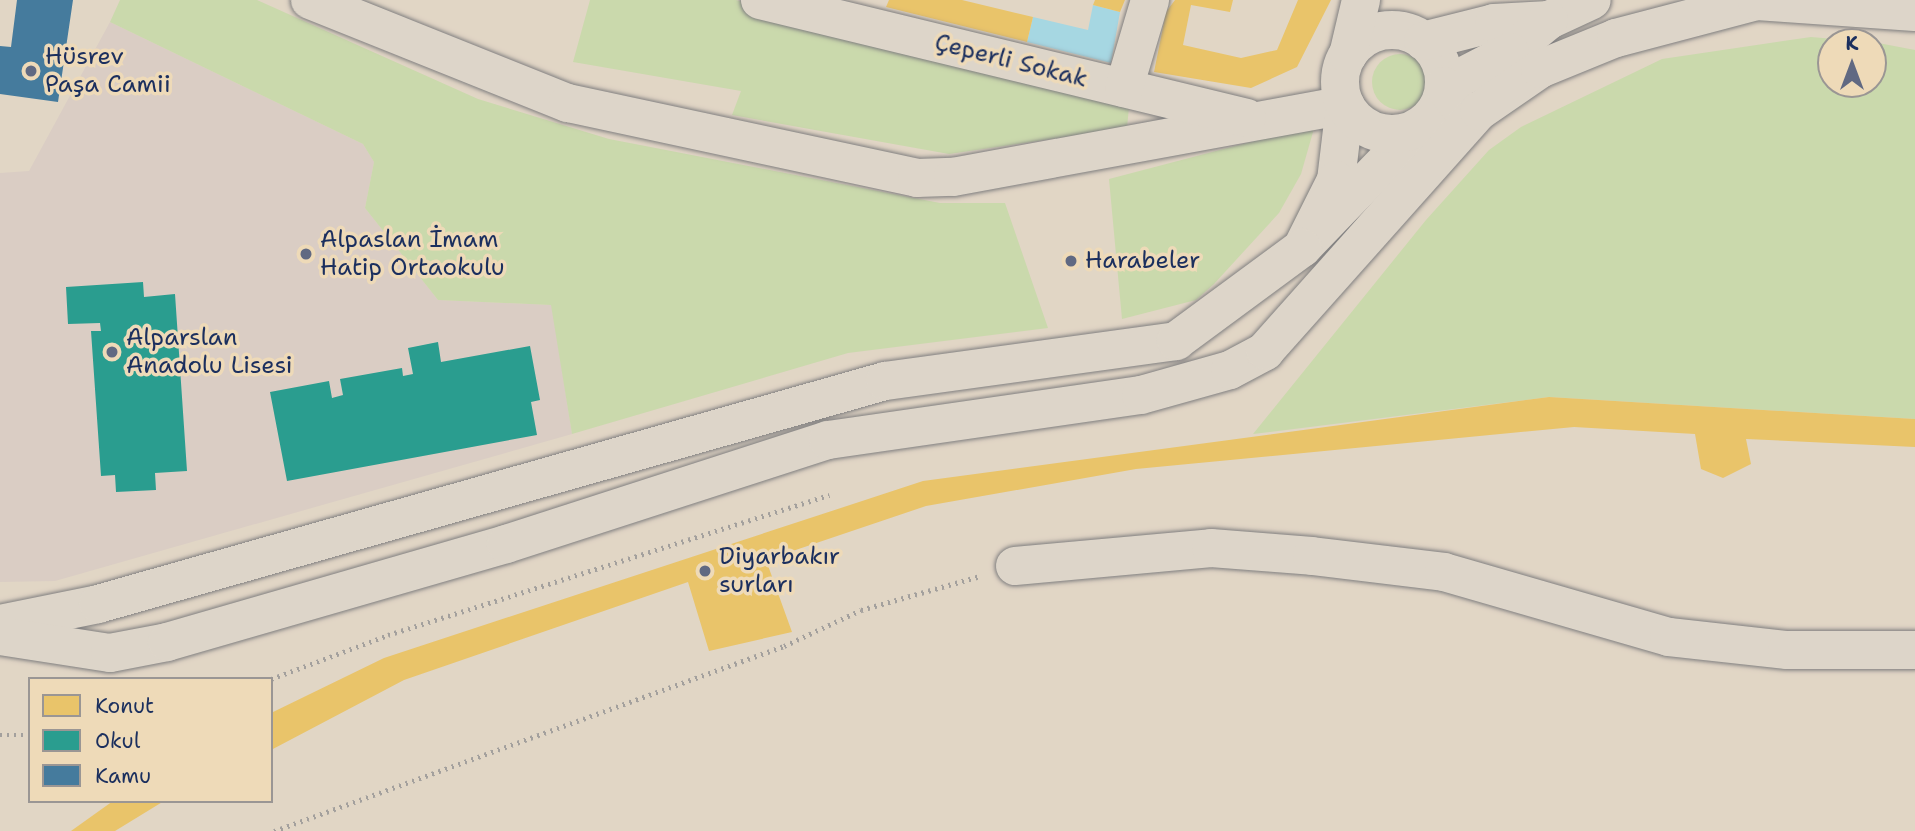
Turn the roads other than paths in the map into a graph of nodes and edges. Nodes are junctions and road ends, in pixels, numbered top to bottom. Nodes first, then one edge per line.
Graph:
1 (310, 0) edge
2 (760, 0) edge
3 (1150, 0) edge
4 (1361, 0) edge
5 (1592, 0) edge
6 (1915, 12) edge
7 (876, 13) edge
8 (1549, 20) junction
9 (1408, 24) edge
10 (1348, 55) junction
11 (1444, 86) junction
12 (1124, 88) junction
13 (1345, 105) junction
14 (1263, 121) junction
15 (1446, 130) junction
16 (1302, 248) junction
17 (1015, 566) road end
18 (0, 624) edge
19 (0, 636) edge
20 (1915, 650) edge

1 - 14 street
2 - 7 street, Çeperli Sokak
3 - 12 street
4 - 10 street
5 - 8 street
6 - 15 street
7 - 12 street, Çeperli Sokak
8 - 9 street
8 - 11 street
9 - 10 street
9 - 11 street
10 - 13 street
11 - 15 street
12 - 14 street, Çeperli Sokak
13 - 14 street
13 - 15 street
13 - 16 street
15 - 16 street
15 - 19 street
16 - 18 street
17 - 20 street

